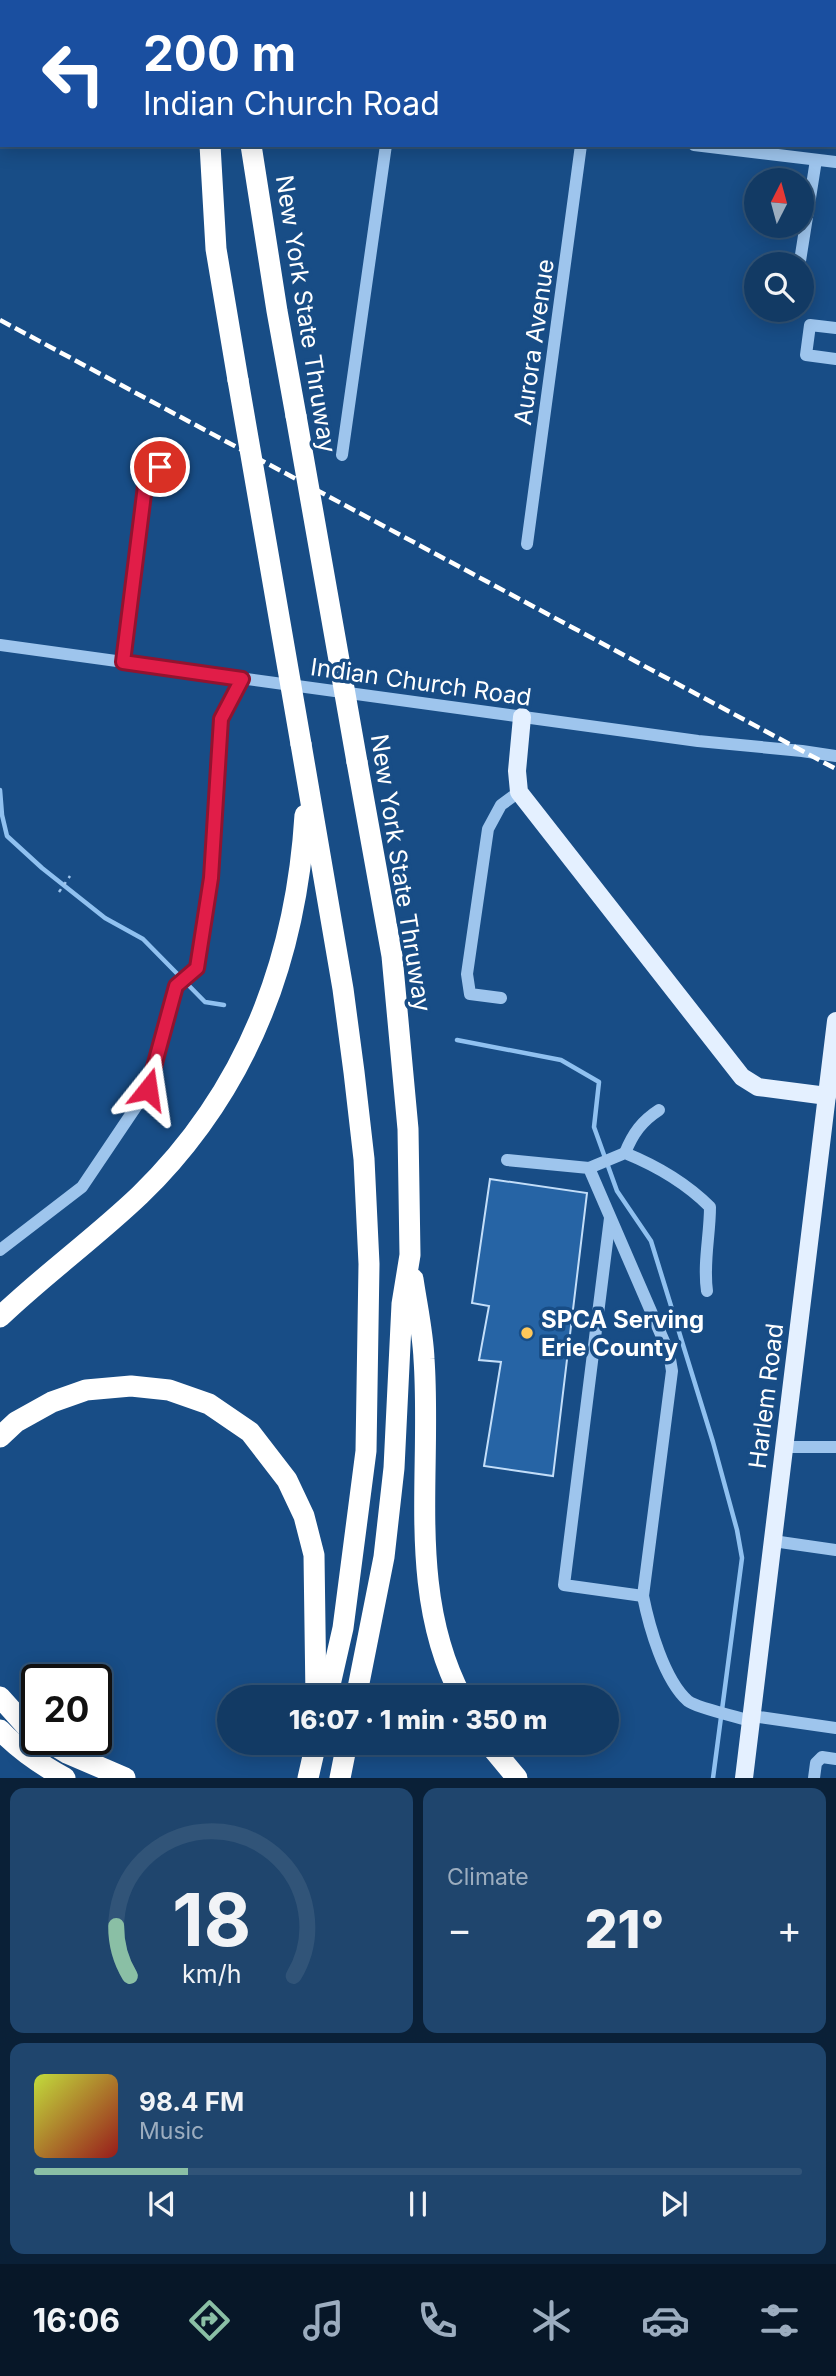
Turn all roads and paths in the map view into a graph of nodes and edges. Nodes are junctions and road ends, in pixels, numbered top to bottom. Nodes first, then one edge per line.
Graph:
1 (210, 147) edge
2 (251, 147) edge
3 (386, 147) edge
4 (581, 147) edge
5 (723, 147) edge
6 (766, 150) edge
7 (816, 160) junction
8 (836, 162) edge
9 (801, 252) edge
10 (836, 328) edge
11 (836, 359) edge
12 (342, 455) dead end
13 (160, 467) dead end
14 (527, 544) dead end
15 (0, 645) edge
16 (123, 662) junction
17 (242, 679) junction
18 (522, 717) junction
19 (836, 756) edge
20 (307, 786) junction
21 (519, 792) junction
22 (69, 876) dead end
23 (59, 892) dead end
24 (500, 998) dead end
25 (836, 1021) edge
26 (827, 1096) junction
27 (659, 1110) dead end
28 (625, 1153) junction
29 (507, 1160) dead end
30 (589, 1168) junction
31 (611, 1218) junction
32 (0, 1250) edge
33 (410, 1255) junction
34 (707, 1291) dead end
35 (0, 1317) edge
36 (0, 1437) edge
37 (784, 1447) junction
38 (836, 1447) edge
39 (773, 1541) junction
40 (836, 1550) edge
41 (643, 1596) junction
42 (316, 1685) edge
43 (330, 1685) edge
44 (359, 1685) edge
45 (457, 1685) edge
46 (0, 1698) edge
47 (751, 1718) junction
48 (21, 1721) edge
49 (836, 1728) edge
50 (0, 1730) edge
51 (72, 1755) edge
52 (313, 1755) edge
53 (345, 1755) edge
54 (498, 1755) edge
55 (836, 1759) edge
56 (65, 1777) edge
57 (125, 1777) edge
58 (308, 1777) edge
59 (340, 1777) edge
60 (517, 1777) edge
61 (744, 1777) edge
62 (814, 1777) edge

1 - 20 highway, bridge
2 - 33 highway, New York State Thruway, bridge
3 - 12 street
4 - 14 street, Aurora Avenue
5 - 6 street
6 - 7 street
7 - 8 street
7 - 9 street
10 - 11 street
13 - 16 street
15 - 16 street, Indian Church Road
16 - 17 street, Indian Church Road
17 - 18 street, Indian Church Road
17 - 32 street
18 - 19 street, Indian Church Road
18 - 21 main road
20 - 35 highway
20 - 43 highway
21 - 24 street
21 - 26 main road
22 - 23 path
25 - 26 main road, Harlem Road
26 - 37 main road, Harlem Road
27 - 28 street
28 - 30 street
28 - 34 street
29 - 30 street
30 - 31 street
31 - 41 street
31 - 41 street
33 - 44 highway, New York State Thruway
33 - 45 highway
36 - 42 highway
37 - 38 street
37 - 39 main road, Harlem Road
39 - 40 street
39 - 47 main road, Harlem Road
41 - 47 street
46 - 48 highway
47 - 49 street
47 - 61 main road, Harlem Road
50 - 56 highway
51 - 57 highway
52 - 58 highway
53 - 59 highway
54 - 60 highway
55 - 62 street

